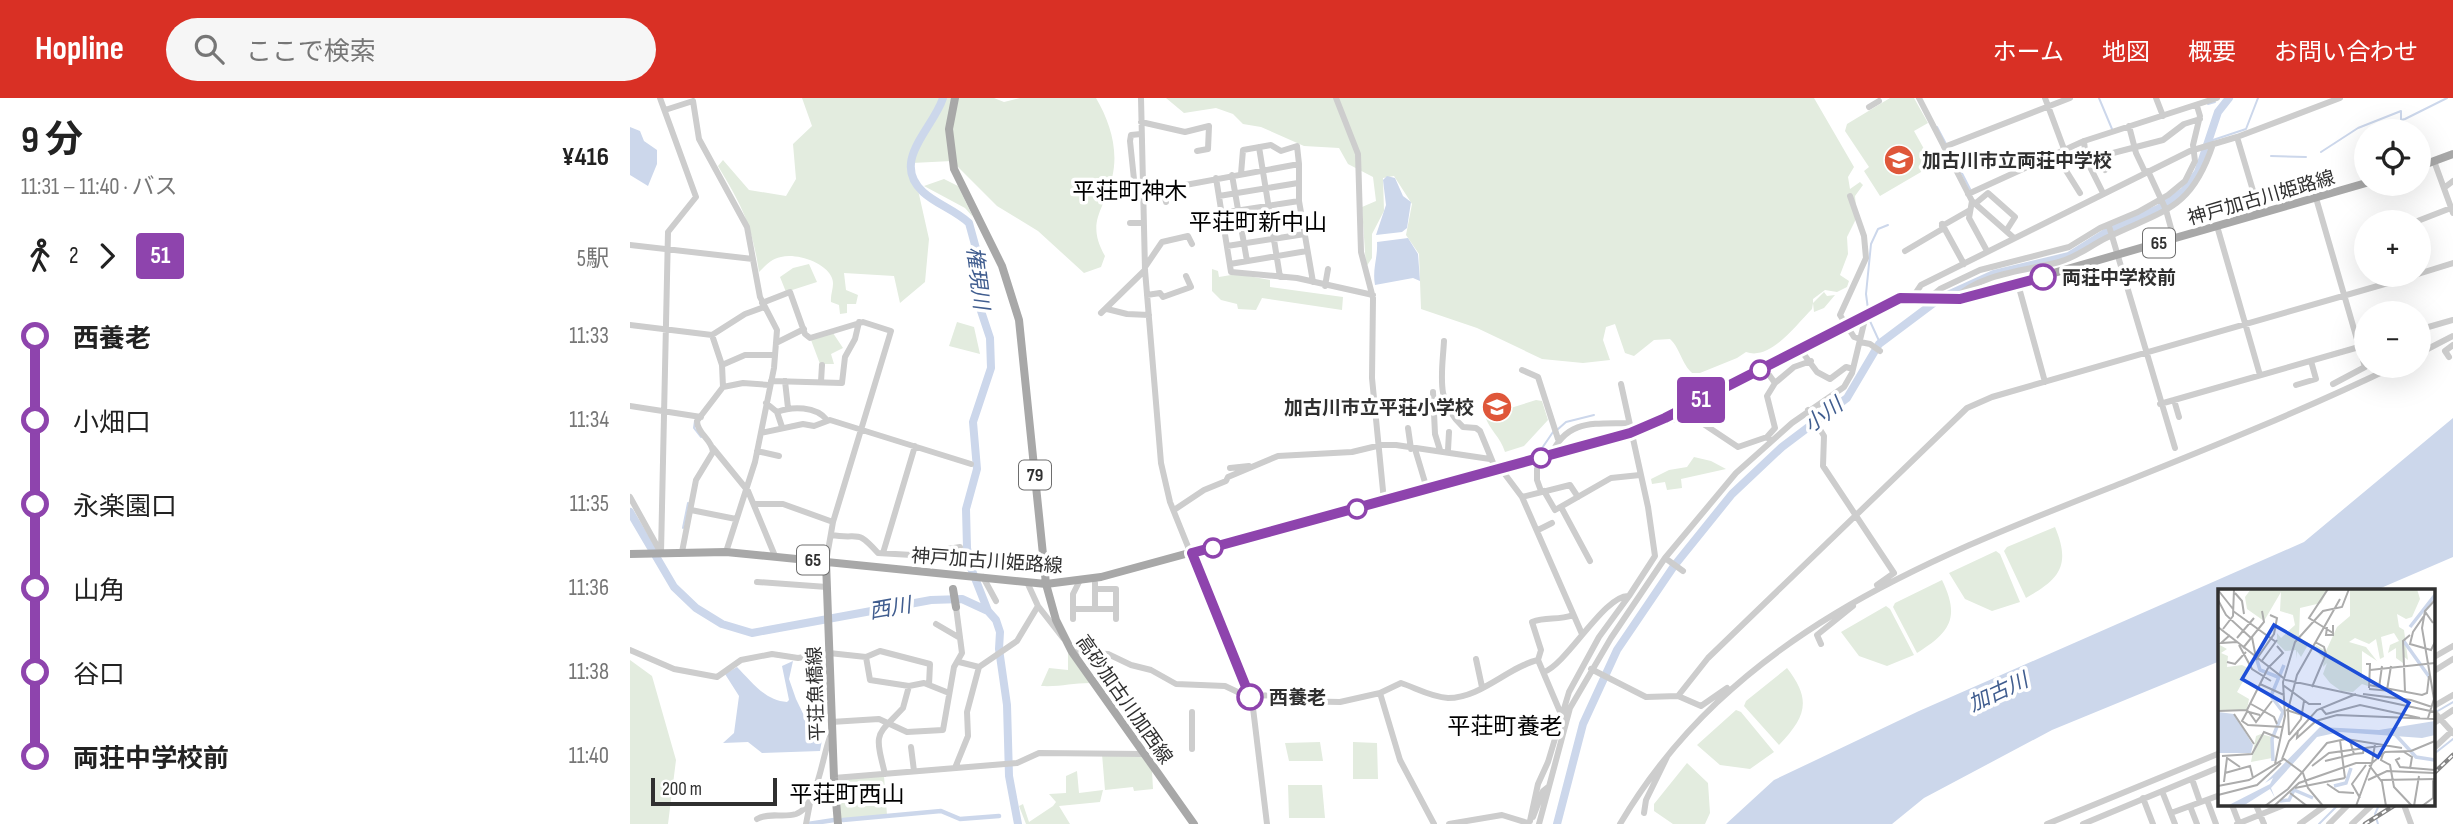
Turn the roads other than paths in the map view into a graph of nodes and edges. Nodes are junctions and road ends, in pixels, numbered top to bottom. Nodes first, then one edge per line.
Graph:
1 (660, 98) edge
2 (955, 98) edge
3 (1336, 98) edge
4 (1919, 98) edge
5 (2045, 98) edge
6 (2070, 98) edge
7 (2156, 98) edge
8 (2217, 98) edge
9 (2340, 98) edge
10 (1880, 99) edge
11 (1141, 101) edge
12 (1869, 107) dead end
13 (2049, 107) junction
14 (2197, 107) junction
15 (665, 110) junction
16 (2163, 116) junction
17 (2200, 119) junction
18 (1141, 122) junction
19 (2129, 128) junction
20 (1141, 134) junction
21 (2237, 137) junction
22 (2085, 142) junction
23 (2213, 144) junction
24 (1259, 147) junction
25 (1944, 147) junction
26 (2134, 148) junction
27 (2064, 149) junction
28 (2197, 149) junction
29 (1197, 150) dead end
30 (1281, 151) junction
31 (2055, 153) junction
32 (2113, 153) dead end
33 (2453, 154) edge
34 (2088, 157) junction
35 (2434, 161) junction
36 (2431, 162) edge
37 (1299, 164) junction
38 (1283, 167) junction
39 (1263, 170) junction
40 (2105, 170) dead end
41 (2147, 171) junction
42 (1241, 174) junction
43 (1232, 175) junction
44 (1216, 178) junction
45 (2453, 181) edge
46 (1298, 183) junction
47 (2354, 187) edge
48 (1163, 188) junction
49 (1266, 188) junction
50 (2444, 188) junction
51 (1142, 193) junction
52 (1236, 193) junction
53 (2080, 193) dead end
54 (2103, 193) junction
55 (1219, 196) junction
56 (1850, 196) dead end
57 (2316, 198) junction
58 (1972, 199) junction
59 (2161, 199) junction
60 (1299, 201) junction
61 (1166, 202) dead end
62 (1269, 205) junction
63 (1239, 209) junction
64 (1970, 210) junction
65 (2166, 210) junction
66 (2452, 211) edge
67 (1222, 213) junction
68 (2260, 214) junction
69 (1302, 217) junction
70 (2431, 217) edge
71 (1271, 222) junction
72 (1130, 223) dead end
73 (1143, 223) junction
74 (1943, 226) junction
75 (2109, 226) dead end
76 (2217, 226) junction
77 (1241, 227) junction
78 (1224, 230) junction
79 (2006, 231) junction
80 (1305, 234) junction
81 (2112, 235) junction
82 (2014, 238) junction
83 (1274, 239) junction
84 (2174, 239) junction
85 (1192, 244) dead end
86 (1244, 244) junction
87 (630, 245) edge
88 (1227, 247) junction
89 (668, 249) junction
90 (1307, 251) junction
91 (1905, 251) dead end
92 (1987, 251) junction
93 (2048, 253) dead end
94 (2118, 255) junction
95 (1277, 256) junction
96 (753, 258) junction
97 (1247, 261) junction
98 (2050, 263) junction
99 (2453, 263) edge
100 (1230, 264) junction
101 (1964, 264) junction
102 (1145, 268) junction
103 (1328, 269) dead end
104 (2431, 270) edge
105 (2053, 274) junction
106 (1186, 276) dead end
107 (1280, 276) junction
108 (1313, 282) junction
109 (2018, 284) junction
110 (1325, 286) junction
111 (2374, 287) edge
112 (1147, 295) junction
113 (1373, 295) junction
114 (2345, 296) junction
115 (1913, 297) junction
116 (1929, 298) junction
117 (1952, 299) junction
118 (763, 305) junction
119 (1149, 315) junction
120 (1866, 315) junction
121 (2453, 320) edge
122 (2354, 321) edge
123 (859, 322) junction
124 (2245, 324) junction
125 (630, 325) edge
126 (1846, 325) junction
127 (2431, 326) edge
128 (804, 329) junction
129 (666, 330) junction
130 (712, 335) junction
131 (2453, 336) edge
132 (1444, 341) dead end
133 (1860, 341) junction
134 (776, 343) junction
135 (2453, 345) edge
136 (2431, 347) edge
137 (1800, 349) junction
138 (2354, 349) edge
139 (1880, 351) dead end
140 (775, 355) junction
141 (2147, 355) junction
142 (2449, 358) dead end
143 (1810, 361) junction
144 (2311, 361) junction
145 (722, 365) junction
146 (822, 365) dead end
147 (1764, 368) junction
148 (1853, 369) junction
149 (1522, 370) dead end
150 (2354, 374) edge
151 (2260, 375) junction
152 (2368, 378) edge
153 (785, 381) junction
154 (821, 382) junction
155 (2045, 382) junction
156 (770, 383) junction
157 (1774, 383) junction
158 (1621, 384) dead end
159 (2333, 384) dead end
160 (1694, 385) dead end
161 (2296, 385) dead end
162 (723, 387) junction
163 (1433, 392) dead end
164 (2174, 400) junction
165 (766, 403) junction
166 (1695, 403) junction
167 (2160, 404) junction
168 (630, 406) edge
169 (788, 408) junction
170 (664, 410) junction
171 (1808, 410) junction
172 (777, 412) junction
173 (701, 417) junction
174 (2179, 417) dead end
175 (1665, 418) junction
176 (827, 420) junction
177 (1629, 423) junction
178 (1592, 425) junction
179 (782, 427) junction
180 (861, 429) junction
181 (1449, 432) dead end
182 (761, 433) junction
183 (1630, 433) junction
184 (1418, 434) dead end
185 (1556, 434) junction
186 (1768, 439) junction
187 (1597, 443) junction
188 (915, 446) junction
189 (1379, 447) junction
190 (713, 448) junction
191 (2175, 448) dead end
192 (1413, 449) junction
193 (1444, 450) junction
194 (757, 451) junction
195 (1551, 455) junction
196 (779, 456) dead end
197 (1490, 459) junction
198 (1537, 459) junction
199 (971, 464) dead end
200 (1250, 467) junction
201 (1230, 468) dead end
202 (1498, 470) junction
203 (1640, 475) junction
204 (746, 488) junction
205 (1427, 489) junction
206 (1543, 491) junction
207 (630, 497) edge
208 (1522, 497) junction
209 (1578, 497) junction
210 (1384, 501) junction
211 (755, 504) junction
212 (1561, 507) junction
213 (691, 510) junction
214 (1174, 510) junction
215 (1856, 514) junction
216 (736, 519) junction
217 (833, 522) junction
218 (1552, 523) dead end
219 (1538, 530) junction
220 (831, 535) junction
221 (1675, 543) junction
222 (960, 547) dead end
223 (1655, 550) junction
224 (682, 552) junction
225 (726, 552) junction
226 (660, 553) junction
227 (883, 553) junction
228 (1192, 553) junction
229 (630, 554) edge
230 (775, 556) junction
231 (1665, 558) junction
232 (1590, 561) dead end
233 (826, 562) junction
234 (1683, 571) dead end
235 (952, 574) junction
236 (982, 577) junction
237 (758, 582) dead end
238 (1027, 582) junction
239 (1079, 582) junction
240 (1046, 584) junction
241 (827, 587) junction
242 (953, 590) joint
243 (1629, 596) junction
244 (1866, 596) junction
245 (996, 601) dead end
246 (956, 606) joint
247 (1038, 606) junction
248 (1095, 608) junction
249 (1116, 608) junction
250 (1073, 609) junction
251 (1573, 615) junction
252 (1073, 619) dead end
253 (1116, 619) dead end
254 (936, 624) dead end
255 (1582, 634) junction
256 (960, 638) junction
257 (1063, 638) junction
258 (1821, 644) dead end
259 (2453, 646) edge
260 (630, 650) edge
261 (1072, 652) junction
262 (829, 653) junction
263 (2436, 656) edge
264 (866, 657) junction
265 (1476, 659) dead end
266 (2453, 659) edge
267 (1538, 660) junction
268 (959, 662) junction
269 (979, 667) junction
270 (1591, 669) junction
271 (2436, 670) edge
272 (1544, 672) junction
273 (929, 685) junction
274 (909, 686) junction
275 (1482, 687) junction
276 (1733, 687) junction
277 (950, 693) junction
278 (1380, 693) junction
279 (2453, 695) edge
280 (1678, 696) junction
281 (1250, 697) junction
282 (2436, 705) edge
283 (1562, 710) junction
284 (2453, 710) edge
285 (1192, 712) dead end
286 (2437, 721) edge
287 (831, 722) junction
288 (885, 722) junction
289 (832, 732) junction
290 (2452, 733) edge
291 (1562, 740) junction
292 (2436, 746) edge
293 (911, 747) dead end
294 (1192, 749) dead end
295 (1668, 753) junction
296 (1144, 754) junction
297 (2218, 754) edge
298 (955, 768) junction
299 (2218, 768) edge
300 (914, 771) junction
301 (885, 774) junction
302 (834, 778) junction
303 (2192, 779) junction
304 (1549, 785) junction
305 (2162, 791) junction
306 (2218, 796) edge
307 (811, 798) junction
308 (2143, 798) junction
309 (2203, 801) junction
310 (2190, 806) junction
311 (2232, 806) edge
312 (2256, 806) edge
313 (2280, 806) edge
314 (2312, 806) edge
315 (2325, 806) edge
316 (2347, 806) edge
317 (2369, 806) edge
318 (2404, 806) edge
319 (1644, 813) dead end
320 (2171, 813) junction
321 (2317, 813) junction
322 (2260, 815) junction
323 (757, 820) dead end
324 (2152, 822) edge
325 (1529, 823) edge
326 (806, 824) edge
327 (838, 824) edge
328 (1194, 824) edge
329 (1267, 824) edge
330 (1434, 824) edge
331 (1449, 824) edge
332 (1539, 824) edge
333 (1620, 824) edge
334 (2047, 824) edge
335 (2083, 824) edge
336 (2144, 824) edge
337 (2175, 824) edge
338 (2197, 824) edge
339 (2216, 824) edge
340 (2238, 824) edge
341 (2264, 824) edge
342 (2300, 824) edge
343 (2329, 824) edge
344 (2352, 824) edge
345 (2411, 824) edge

1 - 15 street
2 - 240 main road, 高砂加古川加西線 / 79
3 - 113 street
4 - 25 street
5 - 13 street
6 - 13 street
7 - 16 street
8 - 14 street
9 - 21 street
10 - 12 street
11 - 18 street
13 - 25 street
13 - 27 street
14 - 16 street
14 - 17 street
15 - 89 street
15 - 96 street
16 - 19 street
17 - 26 street
17 - 28 street
18 - 20 street
18 - 29 street
19 - 22 street
19 - 26 street
20 - 51 street
20 - 51 street
21 - 23 street
21 - 68 street
22 - 27 street
22 - 34 street
23 - 28 street
23 - 65 street
24 - 30 street
24 - 39 street
24 - 42 street
25 - 58 street
26 - 32 street
26 - 41 street
27 - 31 street
28 - 41 street
28 - 59 street
30 - 37 street
30 - 38 street
31 - 53 street
31 - 58 street
33 - 35 main road
34 - 40 street
34 - 54 street
35 - 36 main road
35 - 50 street
37 - 38 street
37 - 46 street
38 - 39 street
39 - 42 street
39 - 49 street
41 - 54 street
41 - 59 street
42 - 43 street
43 - 44 street
43 - 52 street
44 - 48 street
44 - 55 street
45 - 50 street
46 - 49 street
46 - 60 street
47 - 57 main road, 神戸加古川姫路線 / 65
48 - 51 street
48 - 61 street
49 - 52 street
49 - 62 street
50 - 66 street
51 - 73 street
52 - 55 street
52 - 63 street
54 - 82 street
55 - 67 street
56 - 126 street
57 - 68 main road, 神戸加古川姫路線 / 65
57 - 114 street
58 - 64 street
58 - 79 street
58 - 79 street
59 - 65 street
59 - 116 street
60 - 62 street
60 - 69 street
62 - 63 street
62 - 71 street
63 - 67 street
63 - 77 street
64 - 74 street
64 - 92 street
65 - 81 street
65 - 84 street
66 - 70 street
67 - 78 street
68 - 76 main road, 神戸加古川姫路線 / 65
69 - 71 street
69 - 80 street
71 - 77 street
71 - 83 street
72 - 73 street
73 - 102 street
74 - 91 street
74 - 101 street
75 - 81 street
76 - 84 main road, 神戸加古川姫路線 / 65
76 - 124 street
77 - 78 street
77 - 86 street
78 - 88 street
79 - 82 street
80 - 83 street
80 - 90 street
81 - 94 street
81 - 98 street
82 - 92 street
83 - 86 street
83 - 95 street
84 - 94 main road, 神戸加古川姫路線 / 65
85 - 102 street
86 - 88 street
86 - 97 street
87 - 89 street
88 - 100 street
89 - 96 street
89 - 129 street
90 - 95 street
90 - 108 street
92 - 101 street
93 - 98 street
94 - 105 main road, 神戸加古川姫路線 / 65
94 - 141 street
95 - 97 street
95 - 107 street
96 - 118 street
97 - 100 street
98 - 105 street
98 - 117 street
99 - 104 street
100 - 107 street
101 - 115 street
102 - 112 street
102 - 119 street
103 - 110 street
105 - 109 main road, 神戸加古川姫路線 / 65
106 - 112 street
107 - 108 street
108 - 110 street
109 - 117 main road, 神戸加古川姫路線 / 65
109 - 155 street
110 - 113 street
111 - 114 street
112 - 119 street
113 - 189 street
114 - 122 street
114 - 124 street
115 - 116 main road, 神戸加古川姫路線 / 65
115 - 120 main road, 神戸加古川姫路線 / 65
116 - 117 main road, 神戸加古川姫路線 / 65
118 - 128 street
118 - 130 street
118 - 134 street
119 - 214 street
120 - 126 main road, 神戸加古川姫路線 / 65
120 - 133 street
121 - 127 street
123 - 128 street
123 - 154 street
123 - 180 street
124 - 141 street
124 - 151 street
125 - 129 street
126 - 133 street
126 - 137 main road, 神戸加古川姫路線 / 65
128 - 134 street
129 - 130 street
129 - 170 street
130 - 145 street
131 - 136 street
132 - 197 street
133 - 139 street
133 - 148 street
134 - 140 street
135 - 142 street
137 - 143 street
137 - 147 main road, 神戸加古川姫路線 / 65
138 - 144 street
140 - 145 street
140 - 156 street
141 - 155 street
141 - 167 street
143 - 148 street
143 - 157 street
144 - 151 street
144 - 161 street
145 - 162 street
146 - 154 street
147 - 157 street
147 - 166 main road, 神戸加古川姫路線 / 65
148 - 171 street
149 - 185 street
150 - 159 street
151 - 164 street
152 - 244 street
153 - 154 street
153 - 156 street
153 - 169 street
155 - 215 street
156 - 162 street
156 - 165 street
157 - 186 street
158 - 177 street
160 - 166 street
162 - 173 street
163 - 193 street
164 - 167 street
164 - 174 street
165 - 172 street
165 - 182 street
166 - 175 main road, 神戸加古川姫路線 / 65
167 - 191 street
168 - 170 street
169 - 172 street
169 - 176 street
170 - 173 street
170 - 226 street
171 - 186 street
171 - 215 street
172 - 179 street
173 - 190 street
175 - 183 main road, 神戸加古川姫路線 / 65
175 - 186 street
176 - 179 street
176 - 180 street
177 - 178 street
177 - 183 street
178 - 185 street
178 - 187 street
179 - 182 street
180 - 188 street
180 - 217 street
181 - 193 street
182 - 194 street
183 - 187 main road, 神戸加古川姫路線 / 65
183 - 203 street
184 - 192 street
185 - 195 street
186 - 221 street
187 - 195 main road, 神戸加古川姫路線 / 65
188 - 199 street
188 - 227 street
189 - 192 street
189 - 200 street
189 - 210 street
190 - 204 street
190 - 213 street
192 - 193 street
192 - 205 street
193 - 197 street
194 - 196 street
194 - 204 street
195 - 198 main road, 神戸加古川姫路線 / 65
197 - 202 street
198 - 202 main road, 神戸加古川姫路線 / 65
198 - 206 street
200 - 201 street
200 - 214 street
202 - 205 main road, 神戸加古川姫路線 / 65
202 - 208 street
203 - 209 street
203 - 223 street
204 - 211 street
204 - 216 street
205 - 210 main road, 神戸加古川姫路線 / 65
206 - 208 street
206 - 209 street
206 - 212 street
207 - 226 street
208 - 219 street
209 - 212 street
210 - 228 main road, 神戸加古川姫路線 / 65
211 - 217 street
211 - 230 street
212 - 232 street
213 - 216 street
213 - 224 street
214 - 228 street
215 - 244 street
215 - 280 street
216 - 225 street
217 - 220 street
218 - 219 street
219 - 251 street
220 - 227 street
220 - 233 street
221 - 223 street
221 - 231 street
222 - 227 street
223 - 243 street
224 - 225 main road, 神戸加古川姫路線 / 65
224 - 226 main road, 神戸加古川姫路線 / 65
225 - 230 main road, 神戸加古川姫路線 / 65
226 - 229 main road, 神戸加古川姫路線 / 65
228 - 239 main road, 神戸加古川姫路線 / 65
228 - 281 street
230 - 233 main road, 神戸加古川姫路線 / 65
231 - 234 street
231 - 270 street
233 - 235 main road, 神戸加古川姫路線 / 65
233 - 241 main road, 平荘魚橋線
235 - 236 main road, 神戸加古川姫路線 / 65
235 - 242 street
236 - 238 main road, 神戸加古川姫路線 / 65
236 - 245 street
237 - 241 street
238 - 240 main road, 神戸加古川姫路線 / 65
238 - 247 street
239 - 240 main road, 神戸加古川姫路線 / 65
239 - 250 street
240 - 257 main road, 高砂加古川加西線 / 79
241 - 262 main road, 平荘魚橋線
242 - 246 main road
243 - 255 street
243 - 283 street
244 - 258 street
244 - 276 street
246 - 256 street
247 - 257 street
247 - 269 street
248 - 249 street
248 - 249 street
248 - 250 street
249 - 253 street
250 - 252 street
251 - 255 street
251 - 267 street
254 - 256 street
255 - 272 street
256 - 268 street
257 - 261 main road, 高砂加古川加西線 / 79
259 - 263 street
260 - 262 street
261 - 281 street
261 - 296 main road, 高砂加古川加西線 / 79
262 - 264 street
262 - 287 main road, 平荘魚橋線
264 - 273 street
264 - 274 street
265 - 275 street
266 - 271 street
267 - 272 street
267 - 275 street
268 - 269 street
268 - 277 street
269 - 298 street
270 - 280 street
270 - 291 street
272 - 283 street
273 - 274 street
273 - 277 street
274 - 288 street
275 - 278 street
276 - 280 street
276 - 295 street
277 - 288 street
278 - 281 street
278 - 330 street
279 - 282 street
281 - 329 street
283 - 291 street
283 - 325 street
284 - 286 street
285 - 294 street
286 - 290 street
287 - 288 street
287 - 289 main road, 平荘魚橋線
288 - 301 street
289 - 302 main road, 平荘魚橋線
289 - 307 street
290 - 292 street
291 - 304 street
293 - 300 street
295 - 319 street
295 - 333 street
296 - 298 street
296 - 328 main road, 高砂加古川加西線 / 79
297 - 334 street
298 - 300 street
299 - 303 street
300 - 301 street
301 - 302 street
302 - 327 main road, 平荘魚橋線
303 - 305 street
303 - 309 street
304 - 325 street
304 - 332 street
305 - 308 street
305 - 320 street
306 - 309 street
307 - 323 street
307 - 326 street
308 - 324 street
308 - 335 street
309 - 310 street
309 - 339 street
310 - 320 street
310 - 338 street
311 - 340 street
312 - 322 street
313 - 322 street
314 - 321 street
315 - 321 street
316 - 343 street
317 - 344 street
318 - 345 street
320 - 337 street
321 - 342 street
322 - 340 street
322 - 341 street
324 - 336 street
325 - 331 street

